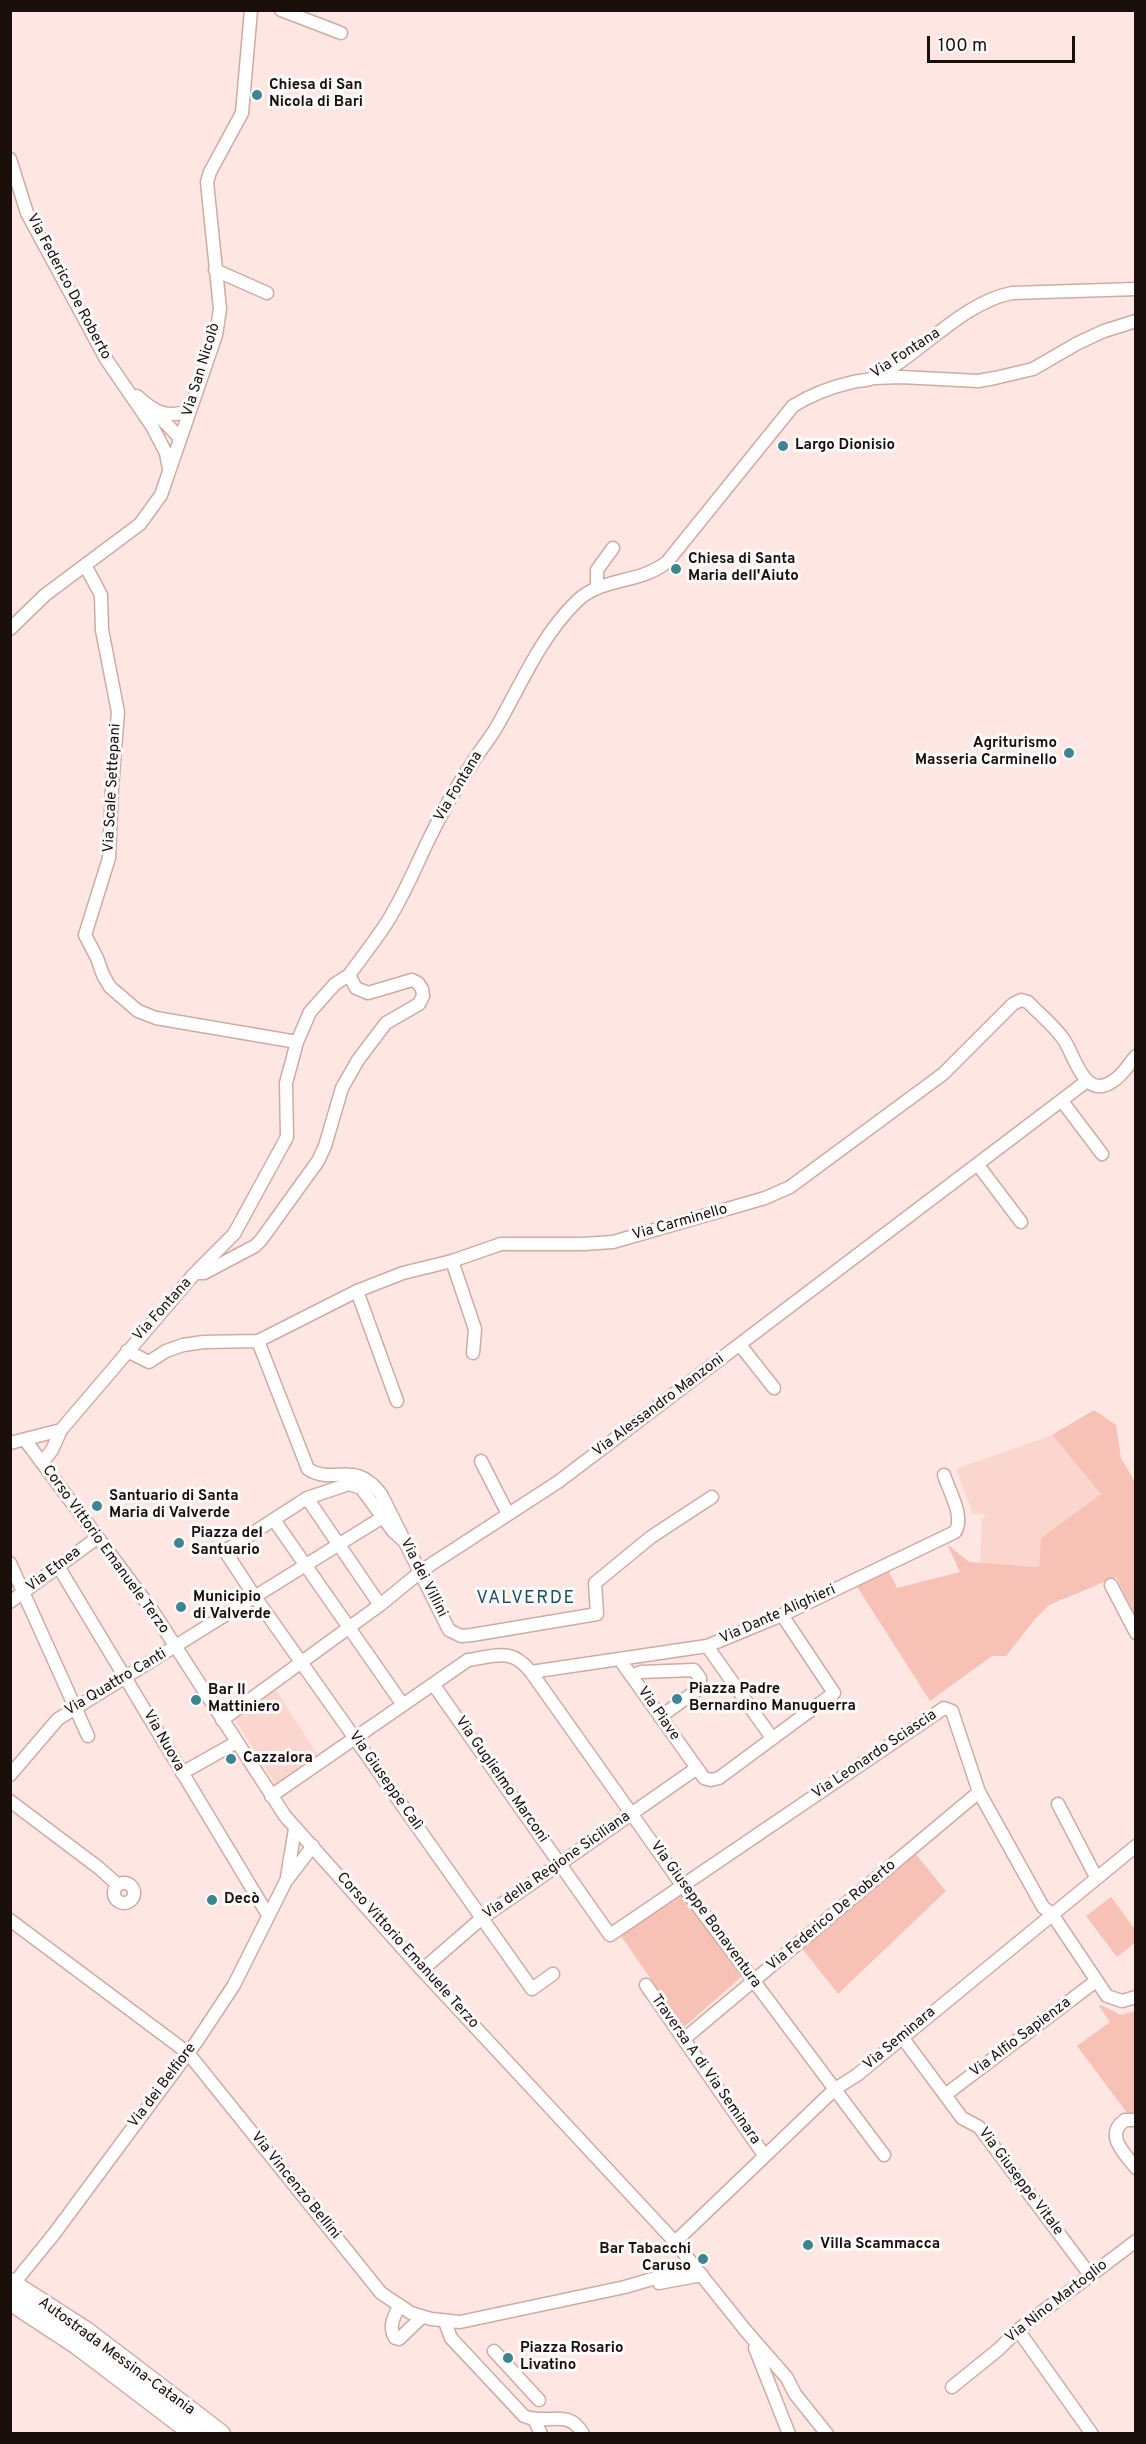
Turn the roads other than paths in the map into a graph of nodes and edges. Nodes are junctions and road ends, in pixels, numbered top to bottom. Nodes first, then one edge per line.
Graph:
1 (251, 10) edge
2 (281, 10) edge
3 (341, 33) dead end
4 (10, 159) edge
5 (215, 270) junction
6 (1136, 289) edge
7 (267, 293) dead end
8 (1136, 321) edge
9 (119, 378) junction
10 (873, 378) junction
11 (153, 411) junction
12 (189, 411) junction
13 (180, 438) junction
14 (170, 472) junction
15 (613, 548) dead end
16 (85, 565) junction
17 (597, 587) junction
18 (10, 629) edge
19 (349, 975) junction
20 (297, 1042) junction
21 (1136, 1056) edge
22 (1087, 1081) junction
23 (1062, 1101) junction
24 (1102, 1154) dead end
25 (978, 1164) junction
26 (1021, 1222) dead end
27 (452, 1261) junction
28 (195, 1273) junction
29 (357, 1291) junction
30 (258, 1341) junction
31 (740, 1345) junction
32 (127, 1351) junction
33 (473, 1353) dead end
34 (774, 1388) dead end
35 (397, 1401) dead end
36 (60, 1430) junction
37 (25, 1440) junction
38 (10, 1443) edge
39 (482, 1461) dead end
40 (42, 1463) junction
41 (944, 1475) dead end
42 (712, 1497) dead end
43 (307, 1498) junction
44 (508, 1514) junction
45 (383, 1517) junction
46 (274, 1520) junction
47 (97, 1538) junction
48 (405, 1542) junction
49 (339, 1545) junction
50 (10, 1563) edge
51 (58, 1566) junction
52 (306, 1566) junction
53 (419, 1574) junction
54 (1111, 1585) dead end
55 (24, 1592) junction
56 (255, 1597) junction
57 (10, 1602) edge
58 (380, 1605) junction
59 (782, 1615) junction
60 (349, 1628) junction
61 (1136, 1632) edge
62 (707, 1646) junction
63 (176, 1647) junction
64 (620, 1660) junction
65 (302, 1662) junction
66 (531, 1672) junction
67 (631, 1676) junction
68 (126, 1678) junction
69 (433, 1684) junction
70 (403, 1705) junction
71 (76, 1709) junction
72 (660, 1717) junction
73 (222, 1720) junction
74 (88, 1736) dead end
75 (772, 1738) junction
76 (355, 1739) junction
77 (237, 1742) junction
78 (697, 1768) junction
79 (182, 1773) junction
80 (10, 1775) edge
81 (980, 1792) junction
82 (271, 1796) junction
83 (10, 1801) edge
84 (1058, 1804) dead end
85 (631, 1814) junction
86 (295, 1829) junction
87 (313, 1846) junction
88 (1136, 1846) edge
89 (559, 1863) junction
90 (1096, 1877) junction
91 (286, 1881) junction
92 (682, 1885) junction
93 (118, 1886) dead end
94 (1052, 1914) junction
95 (268, 1915) junction
96 (482, 1918) junction
97 (10, 1920) edge
98 (610, 1935) joint
99 (422, 1970) junction
100 (553, 1974) dead end
101 (754, 1981) junction
102 (1096, 1981) junction
103 (646, 1985) dead end
104 (1136, 1997) edge
105 (902, 2037) junction
106 (684, 2039) junction
107 (188, 2053) junction
108 (835, 2089) junction
109 (945, 2095) junction
110 (1136, 2120) edge
111 (764, 2155) junction
112 (884, 2155) dead end
113 (1136, 2168) edge
114 (1136, 2241) edge
115 (675, 2242) junction
116 (690, 2260) junction
117 (702, 2275) junction
118 (1090, 2275) junction
119 (15, 2280) edge
120 (625, 2287) junction
121 (10, 2301) edge
122 (399, 2306) junction
123 (422, 2317) junction
124 (445, 2322) junction
125 (1018, 2330) junction
126 (746, 2331) junction
127 (494, 2351) dead end
128 (512, 2371) junction
129 (496, 2386) junction
130 (952, 2387) dead end
131 (772, 2388) junction
132 (795, 2394) junction
133 (539, 2400) dead end
134 (532, 2419) junction
135 (194, 2433) edge
136 (220, 2433) edge
137 (541, 2433) edge
138 (583, 2433) edge
139 (789, 2433) edge
140 (826, 2433) edge
141 (1092, 2433) edge

1 - 5 street, Via San Nicolò
2 - 3 street
4 - 9 street, Via Federico De Roberto
5 - 7 street
5 - 12 street, Via San Nicolò
6 - 10 street, Via Fontana
8 - 10 street
9 - 11 street, Via Federico De Roberto
9 - 14 street, Via Federico De Roberto
10 - 17 street, Via Fontana
11 - 12 street
11 - 13 street, Via Federico De Roberto
12 - 13 street, Via San Nicolò
13 - 14 street, Via San Nicolò
14 - 16 street, Via San Nicolò
15 - 17 street
16 - 18 street, Via San Nicolò
16 - 20 street, Via Scale Settepani
17 - 19 street, Via Fontana
19 - 20 street
19 - 28 street, Via Fontana
20 - 28 street
21 - 22 street
22 - 23 street, Via Alessandro Manzoni
22 - 27 street, Via Carminello
23 - 24 street
23 - 25 street, Via Alessandro Manzoni
25 - 26 street
25 - 31 street, Via Alessandro Manzoni
27 - 29 street, Via Carminello
27 - 33 street
28 - 32 street, Via Fontana
29 - 30 street, Via Carminello
29 - 35 street
30 - 32 street, Via Carminello
30 - 48 street, Via dei Villini
31 - 34 street
31 - 44 street, Via Alessandro Manzoni
32 - 36 street, Via Fontana
36 - 37 street
36 - 40 street, Via Fontana
37 - 38 street
37 - 40 street, Corso Vittorio Emanuele Terzo
39 - 44 street
40 - 47 street, Corso Vittorio Emanuele Terzo
41 - 59 street, Via Dante Alighieri
42 - 53 street, Via dei Villini
43 - 45 street
43 - 46 street
43 - 49 street
44 - 53 street, Via Alessandro Manzoni
45 - 48 street
45 - 49 street, Via Quattro Canti
46 - 52 street
46 - 56 street, Via Giuseppe Calì
47 - 51 street, Via Etnea
47 - 63 street, Corso Vittorio Emanuele Terzo
48 - 53 street, Via dei Villini
49 - 52 street, Via Quattro Canti
49 - 58 street
50 - 55 street
51 - 55 street, Via Etnea
51 - 68 street, Via Nuova
52 - 56 street, Via Quattro Canti
52 - 60 street
53 - 58 street, Via Alessandro Manzoni
54 - 61 street
55 - 57 street, Via Etnea
55 - 71 street
56 - 63 street, Via Quattro Canti
56 - 65 street, Via Giuseppe Calì
58 - 60 street, Via Alessandro Manzoni
59 - 62 street, Via Dante Alighieri
59 - 75 street
60 - 65 street, Via Alessandro Manzoni
60 - 70 street
62 - 64 street, Via Dante Alighieri
62 - 75 street
63 - 68 street, Via Quattro Canti
63 - 73 street, Corso Vittorio Emanuele Terzo
64 - 66 street, Via Dante Alighieri
64 - 67 street, Via Piave
65 - 73 street, Via Alessandro Manzoni
65 - 76 street, Via Giuseppe Calì
66 - 69 street, Via Giuseppe Bonaventura
66 - 85 street, Via Giuseppe Bonaventura
67 - 72 street, Via Piave
67 - 72 street
68 - 71 street, Via Quattro Canti
68 - 79 street, Via Nuova
69 - 70 street, Via Giuseppe Bonaventura
69 - 89 street, Via Guglielmo Marconi
70 - 76 street, Via Giuseppe Bonaventura
71 - 74 street
71 - 80 street, Via Quattro Canti
72 - 78 street, Via Piave
73 - 77 street, Corso Vittorio Emanuele Terzo
75 - 78 street
76 - 82 street, Via Giuseppe Bonaventura
76 - 96 street, Via Giuseppe Calì
77 - 79 street
77 - 82 street, Corso Vittorio Emanuele Terzo
78 - 85 street, Via della Regione Siciliana
79 - 95 street, Via Nuova
81 - 92 street, Via Leonardo Sciascia
81 - 94 street, Via Leonardo Sciascia
81 - 101 street, Via Federico De Roberto
82 - 86 street, Corso Vittorio Emanuele Terzo
83 - 93 street
84 - 90 street
85 - 89 street, Via della Regione Siciliana
85 - 92 street, Via Giuseppe Bonaventura
86 - 87 street, Corso Vittorio Emanuele Terzo
86 - 91 street
87 - 91 street
87 - 99 street, Corso Vittorio Emanuele Terzo
88 - 90 street, Via Seminara
89 - 96 street, Via della Regione Siciliana
89 - 98 street, Via Guglielmo Marconi
90 - 94 street, Via Seminara
91 - 95 street, Via dei Belfiore
92 - 98 street, Via Leonardo Sciascia
92 - 101 street, Via Giuseppe Bonaventura
94 - 102 street, Via Leonardo Sciascia
94 - 105 street, Via Seminara
95 - 107 street, Via dei Belfiore
96 - 99 street, Via della Regione Siciliana
96 - 100 street, Via Giuseppe Calì
97 - 107 street, Via Vincenzo Bellini
99 - 115 street, Corso Vittorio Emanuele Terzo
101 - 106 street, Via Federico De Roberto
101 - 108 street, Via Giuseppe Bonaventura
102 - 104 street, Via Leonardo Sciascia
102 - 109 street, Via Alfio Sapienza
103 - 106 street, Traversa A di Via Seminara
105 - 108 street, Via Seminara
105 - 109 street, Via Giuseppe Vitale
106 - 111 street, Traversa A di Via Seminara
107 - 119 street, Via dei Belfiore
107 - 122 street, Via Vincenzo Bellini
108 - 111 street, Via Seminara
108 - 112 street, Via Giuseppe Bonaventura
109 - 118 street, Via Giuseppe Vitale
110 - 113 street
111 - 115 street, Via Seminara
114 - 118 street, Via Nino Martoglio
115 - 116 street, Corso Vittorio Emanuele Terzo
116 - 117 street, Corso Vittorio Emanuele Terzo
116 - 120 street
117 - 120 street
117 - 126 street, Corso Vittorio Emanuele Terzo
118 - 125 street, Via Nino Martoglio
119 - 136 highway, Autostrada Messina-Catania
120 - 124 street, Via Vincenzo Bellini
121 - 135 highway, Autostrada Messina-Catania
122 - 123 street, Via Vincenzo Bellini
122 - 123 street
123 - 124 street, Via Vincenzo Bellini
124 - 129 street
125 - 130 street, Via Nino Martoglio
125 - 141 street
126 - 131 street
126 - 132 street, Corso Vittorio Emanuele Terzo
127 - 128 street
128 - 129 street
128 - 133 street
129 - 134 street
131 - 132 street
131 - 139 street
132 - 140 street, Corso Vittorio Emanuele Terzo
134 - 137 street
134 - 138 street

